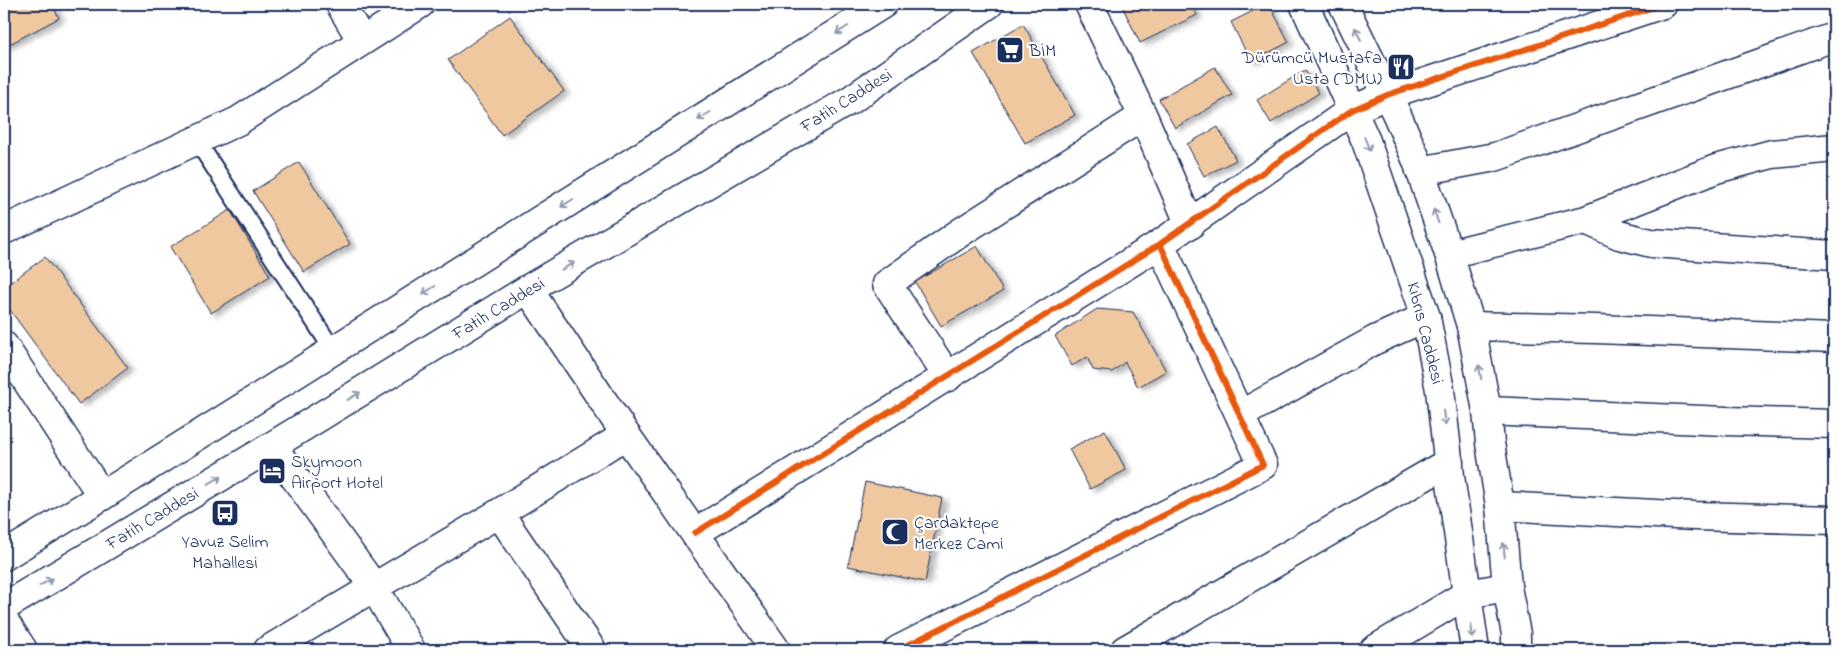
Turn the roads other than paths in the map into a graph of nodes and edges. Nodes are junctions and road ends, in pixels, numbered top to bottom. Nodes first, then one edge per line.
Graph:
1 (340, 4) edge
2 (420, 4) edge
3 (883, 4) edge
4 (989, 4) edge
5 (1089, 4) edge
6 (1304, 4) edge
7 (1343, 4) edge
8 (1663, 4) edge
9 (1834, 37) edge
10 (362, 41) junction
11 (1387, 95) junction
12 (1352, 110) junction
13 (1142, 116) junction
14 (196, 141) junction
15 (1834, 148) edge
16 (1420, 172) junction
17 (1586, 220) junction
18 (1190, 225) junction
19 (4, 230) edge
20 (1160, 244) junction
21 (1449, 254) junction
22 (1834, 255) edge
23 (528, 290) junction
24 (1426, 317) junction
25 (1471, 326) junction
26 (1834, 338) edge
27 (4, 346) edge
28 (333, 350) junction
29 (948, 377) junction
30 (1488, 411) junction
31 (1240, 415) junction
32 (1834, 424) edge
33 (626, 435) junction
34 (272, 446) junction
35 (1449, 462) junction
36 (102, 496) junction
37 (1500, 506) junction
38 (499, 513) junction
39 (1834, 520) edge
40 (695, 533) junction
41 (4, 556) edge
42 (374, 587) junction
43 (1507, 587) junction
44 (1467, 594) junction
45 (4, 607) edge
46 (4, 621) edge
47 (23, 650) edge
48 (268, 650) edge
49 (411, 650) edge
50 (592, 650) edge
51 (776, 650) edge
52 (898, 650) edge
53 (1125, 650) edge
54 (1374, 650) edge
55 (1475, 650) edge
56 (1516, 650) edge

1 - 10 street
2 - 10 street
3 -> 28 street
23 -> 4 street, Fatih Caddesi
5 - 13 street
6 - 12 street, Kıbrıs Caddesi
11 -> 7 street
8 - 11 street
9 - 16 street
10 - 14 street
11 - 12 street
11 - 16 street
12 - 18 street
12 -> 24 street, Kıbrıs Caddesi
13 - 18 street
13 - 29 street
14 - 19 street
14 - 28 lane
15 - 17 street
21 -> 16 street
17 - 21 street
17 - 22 street
18 - 20 street
20 - 29 street
20 - 31 street
21 - 25 street
23 - 33 street
34 -> 23 street, Fatih Caddesi
24 - 31 street
24 -> 35 street, Kıbrıs Caddesi
25 - 26 street
30 -> 25 street
27 - 36 street
28 - 36 street
29 - 40 street
30 - 32 street
30 - 37 street
31 - 52 street
33 - 38 street
33 - 40 street
34 - 42 street
45 -> 34 street, Fatih Caddesi
35 - 44 street, Kıbrıs Caddesi
35 - 53 street
36 - 41 street
37 - 39 street
43 -> 37 street
38 - 42 street
38 - 50 street
40 - 51 street
42 - 48 street
42 - 49 street
43 - 44 street
43 - 56 street
44 - 54 street
44 -> 55 street, Kıbrıs Caddesi
46 - 47 street

